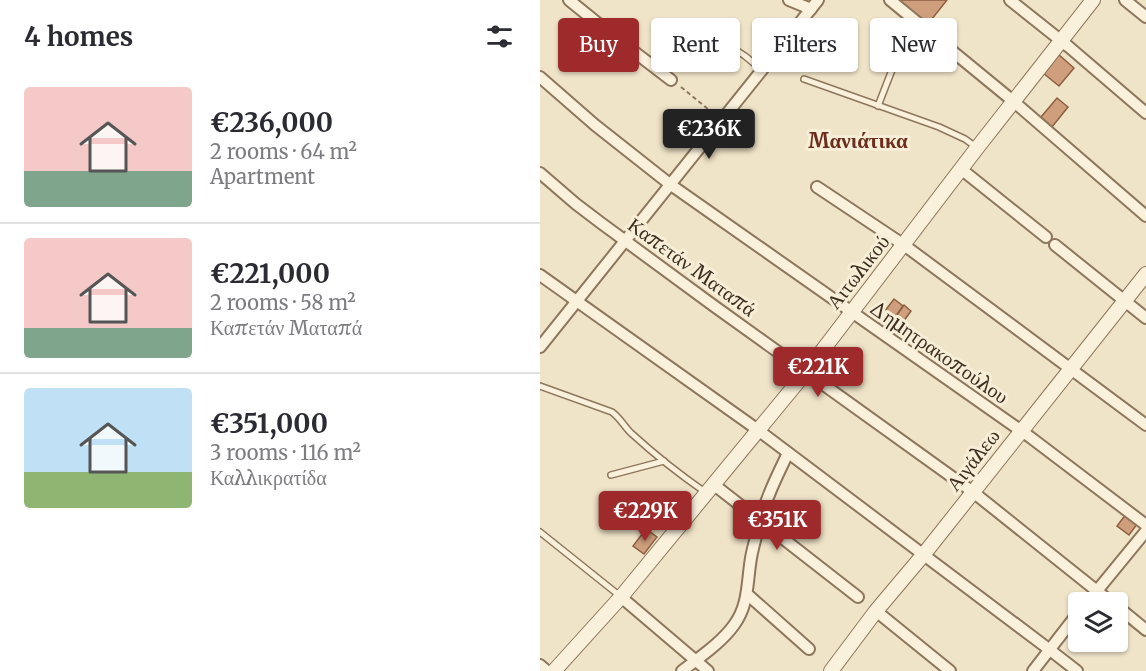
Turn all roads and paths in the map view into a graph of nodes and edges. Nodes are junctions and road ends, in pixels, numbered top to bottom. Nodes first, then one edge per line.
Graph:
1 (569, 0) edge
2 (789, 0) edge
3 (890, 0) edge
4 (1010, 0) edge
5 (1093, 0) edge
6 (1125, 0) edge
7 (814, 5) edge
8 (1146, 17) edge
9 (804, 18) edge
10 (1061, 41) junction
11 (740, 53) edge
12 (752, 62) edge
13 (760, 72) edge
14 (891, 72) edge
15 (540, 77) edge
16 (804, 79) dead end
17 (671, 80) joint
18 (1013, 101) junction
19 (878, 106) junction
20 (1146, 113) edge
21 (722, 120) junction
22 (977, 148) junction
23 (961, 169) junction
24 (540, 173) edge
25 (671, 185) junction
26 (817, 187) dead end
27 (1146, 216) edge
28 (1046, 237) dead end
29 (626, 241) junction
30 (903, 245) junction
31 (1055, 245) dead end
32 (1146, 274) edge
33 (540, 275) edge
34 (578, 301) junction
35 (1125, 301) junction
36 (851, 312) junction
37 (1146, 318) edge
38 (540, 347) edge
39 (1071, 369) junction
40 (806, 372) junction
41 (540, 386) edge
42 (1146, 425) edge
43 (758, 430) junction
44 (1021, 431) junction
45 (788, 453) junction
46 (664, 461) junction
47 (611, 475) dead end
48 (710, 488) junction
49 (973, 492) junction
50 (632, 504) dead end
51 (760, 521) junction
52 (1146, 525) edge
53 (676, 530) junction
54 (1146, 531) edge
55 (540, 532) edge
56 (924, 554) junction
57 (1096, 590) junction
58 (1098, 592) edge
59 (747, 594) junction
60 (621, 597) junction
61 (858, 597) dead end
62 (876, 611) junction
63 (1128, 615) edge
64 (1068, 626) edge
65 (1146, 630) edge
66 (809, 649) dead end
67 (1050, 650) junction
68 (696, 661) junction
69 (540, 665) edge
70 (547, 671) edge
71 (554, 671) edge
72 (682, 671) edge
73 (708, 671) edge
74 (831, 671) edge
75 (950, 671) edge
76 (1033, 671) edge
77 (1077, 671) edge

1 - 17 street
2 - 7 street
3 - 18 street
4 - 10 street
5 - 10 street, Αιτωλικού
6 - 8 street
7 - 9 street
10 - 18 street, Αιτωλικού
10 - 20 street
11 - 12 lane
13 - 21 street
14 - 19 lane
15 - 25 street, Δημητρακοπούλου
16 - 19 lane
17 - 21 path
18 - 22 street, Αιτωλικού
18 - 27 street
19 - 22 lane
21 - 25 street
22 - 23 street, Αιτωλικού
23 - 28 street
23 - 30 street, Αιτωλικού
24 - 29 street, Καπετάν Ματαπά
25 - 29 street
25 - 36 street, Δημητρακοπούλου
26 - 30 street
29 - 34 street
29 - 40 street, Καπετάν Ματαπά
30 - 36 street, Αιτωλικού
30 - 39 street
31 - 35 street
32 - 35 street, Αιγάλεω
33 - 34 street
34 - 38 street
34 - 43 street
35 - 37 street
35 - 39 street, Αιγάλεω
36 - 40 street, Αιτωλικού
36 - 44 street, Δημητρακοπούλου
39 - 42 street
39 - 44 street, Αιγάλεω
40 - 43 street, Αιτωλικού
40 - 49 street, Καπετάν Ματαπά
41 - 46 lane
43 - 45 street
43 - 48 street, Αιτωλικού
44 - 49 street, Αιγάλεω
44 - 52 street, Δημητρακοπούλου
45 - 51 street
45 - 56 street
46 - 47 lane
46 - 48 lane
48 - 51 street
48 - 53 street, Αιτωλικού
49 - 56 street, Αιγάλεω
49 - 57 street, Καπετάν Ματαπά
50 - 53 lane
51 - 59 street
51 - 61 street
53 - 60 street, Αιτωλικού
54 - 57 street
55 - 60 lane
56 - 62 street, Αιγάλεω
56 - 67 street
57 - 58 street, Καπετάν Ματαπά
59 - 66 street
59 - 68 street
60 - 68 street
60 - 71 street, Αιτωλικού
62 - 74 street, Αιγάλεω
62 - 75 street
63 - 65 street
64 - 67 street
67 - 76 street
67 - 77 street
68 - 72 street
68 - 73 street
69 - 70 street

